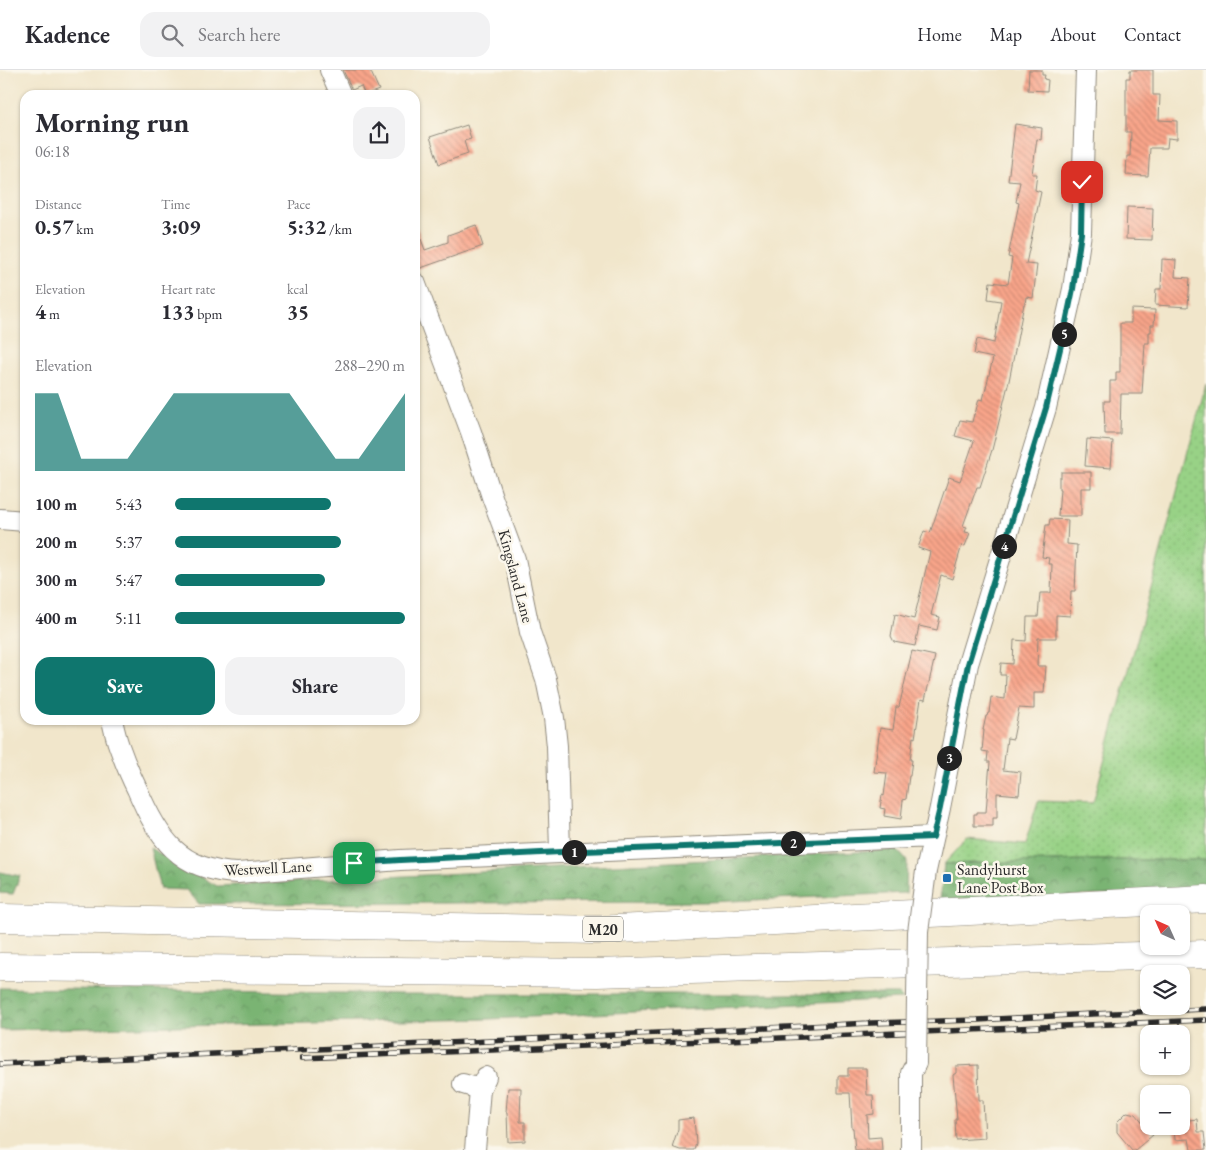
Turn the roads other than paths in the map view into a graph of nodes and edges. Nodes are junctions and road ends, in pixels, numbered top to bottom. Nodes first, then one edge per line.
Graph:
1 (330, 70) edge
2 (1086, 70) edge
3 (339, 90) edge
4 (420, 295) edge
5 (0, 520) edge
6 (20, 521) edge
7 (113, 725) edge
8 (933, 837) junction
9 (560, 852) junction
10 (1206, 899) edge
11 (0, 918) edge
12 (1206, 954) edge
13 (0, 967) edge
14 (476, 1083) dead end
15 (475, 1150) edge
16 (911, 1150) edge

1 - 3 street
2 - 8 street
4 - 9 street, Kingsland Lane
5 - 6 street
7 - 9 street, Westwell Lane
8 - 9 street, Westwell Lane
8 - 16 street, bridge
10 - 11 highway, M20
12 - 13 highway
14 - 15 street

